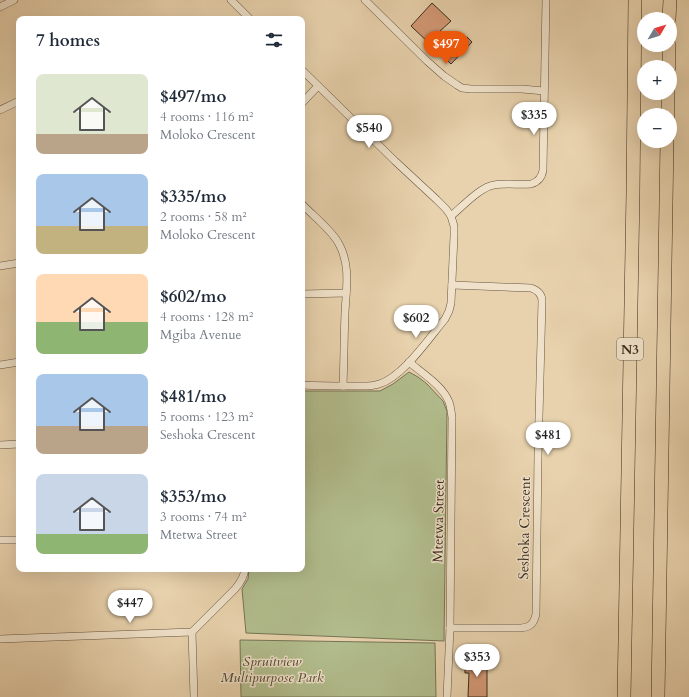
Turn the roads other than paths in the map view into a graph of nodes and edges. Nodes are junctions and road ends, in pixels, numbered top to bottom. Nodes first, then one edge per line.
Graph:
1 (14, 0) edge
2 (231, 0) edge
3 (365, 0) edge
4 (546, 0) edge
5 (635, 0) edge
6 (670, 0) edge
7 (0, 7) edge
8 (669, 12) edge
9 (247, 16) edge
10 (305, 73) edge
11 (318, 86) junction
12 (544, 91) junction
13 (305, 100) edge
14 (16, 102) edge
15 (0, 110) edge
16 (667, 148) edge
17 (305, 207) edge
18 (451, 216) junction
19 (16, 263) edge
20 (0, 266) edge
21 (452, 285) junction
22 (346, 293) junction
23 (305, 294) edge
24 (16, 362) edge
25 (409, 362) junction
26 (0, 365) edge
27 (305, 386) edge
28 (343, 386) junction
29 (0, 444) edge
30 (16, 444) edge
31 (0, 540) edge
32 (16, 540) edge
33 (245, 572) edge
34 (450, 628) junction
35 (192, 632) junction
36 (0, 639) edge
37 (194, 697) edge
38 (447, 697) edge
39 (624, 697) edge
40 (658, 697) edge

1 - 7 street
2 - 9 street
3 - 12 street
4 - 12 street
5 - 39 highway, N3
6 - 8 highway
10 - 11 street
11 - 13 street
11 - 18 street
12 - 18 street
14 - 15 street
16 - 40 highway, N3
17 - 22 street
18 - 21 street
19 - 20 street
21 - 25 street
21 - 34 street, Seshoka Crescent
22 - 23 street
22 - 28 street
24 - 26 street
25 - 28 street
25 - 34 street, Mtetwa Street
27 - 28 street
29 - 30 street
31 - 32 street
33 - 35 street
34 - 38 street, Mtetwa Street
35 - 36 street
35 - 37 street

